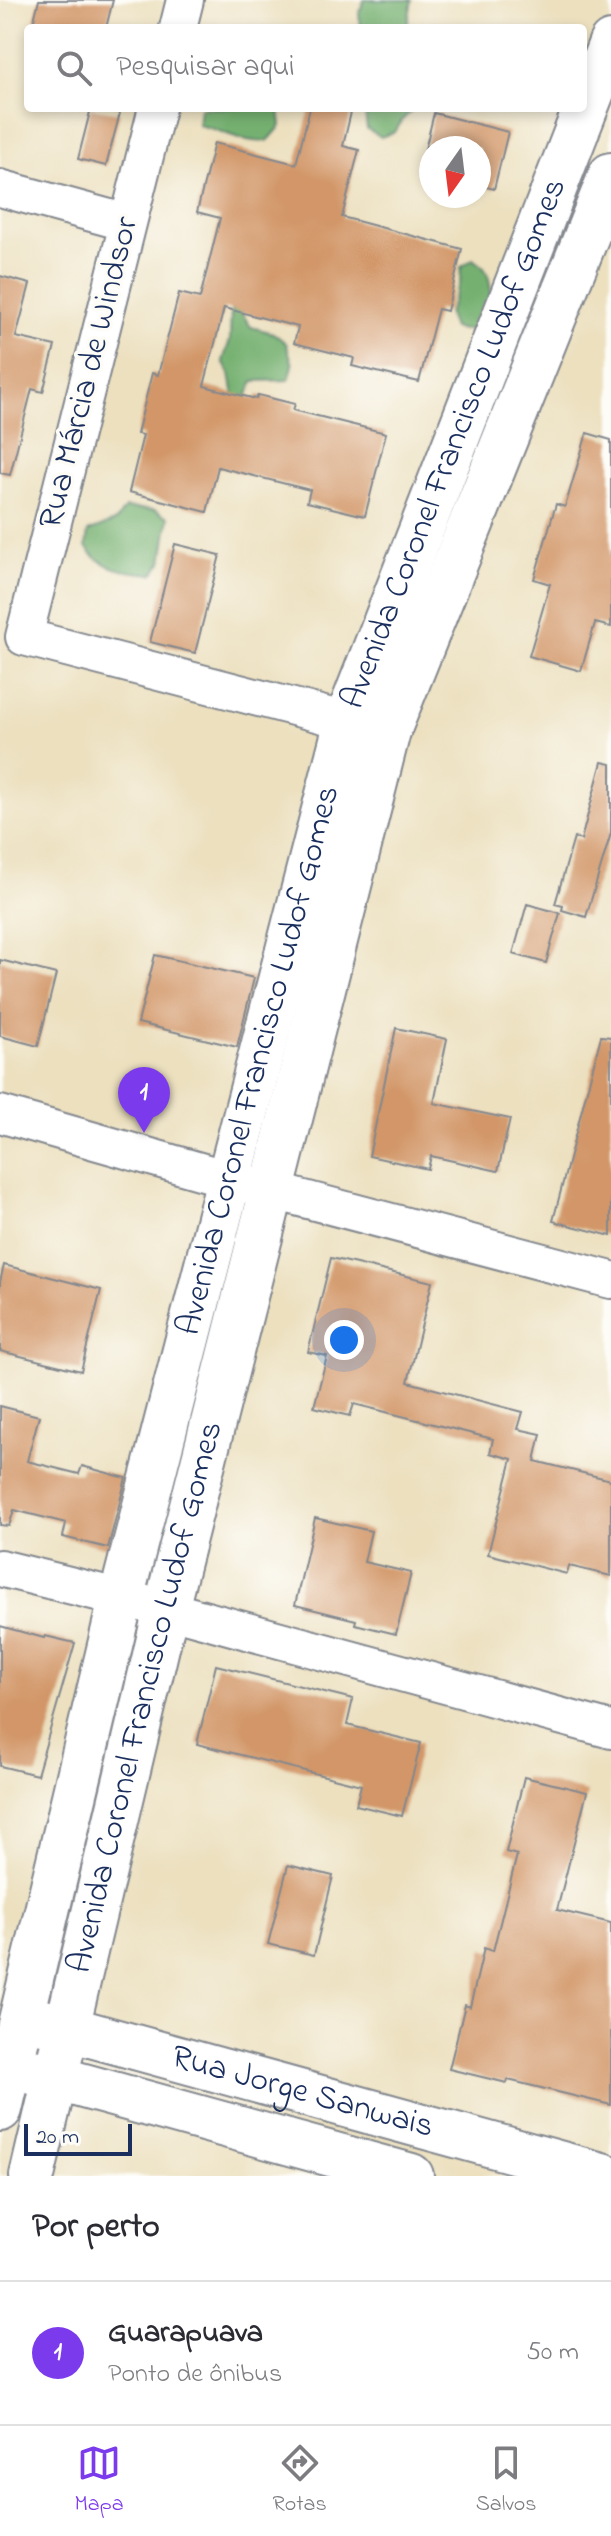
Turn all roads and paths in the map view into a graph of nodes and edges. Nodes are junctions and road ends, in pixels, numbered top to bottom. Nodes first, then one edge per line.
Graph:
1 (185, 0) edge
2 (179, 24) edge
3 (611, 43) edge
4 (587, 110) edge
5 (156, 112) edge
6 (586, 112) edge
7 (611, 175) edge
8 (0, 188) edge
9 (128, 223) junction
10 (367, 726) junction
11 (0, 1114) edge
12 (228, 1179) junction
13 (272, 1190) junction
14 (611, 1280) edge
15 (0, 1568) edge
16 (121, 1599) junction
17 (166, 1609) junction
18 (611, 1730) edge
19 (11, 2013) edge
20 (68, 2028) junction
21 (5, 2064) edge
22 (56, 2077) junction
23 (0, 2109) edge
24 (32, 2176) edge
25 (411, 2176) edge
26 (605, 2176) edge

1 - 2 street
3 - 4 street, Avenida Coronel Francisco Ludof Gomes
5 - 9 street, Rua Márcia de Windsor
6 - 10 street, Avenida Coronel Francisco Ludof Gomes
7 - 10 street, Avenida Coronel Francisco Ludof Gomes
8 - 9 street
9 - 10 street, Rua Márcia de Windsor
10 - 12 street, Avenida Coronel Francisco Ludof Gomes
10 - 13 street, Avenida Coronel Francisco Ludof Gomes
11 - 12 street
12 - 13 street
12 - 16 street, Avenida Coronel Francisco Ludof Gomes
13 - 14 street
13 - 17 street, Avenida Coronel Francisco Ludof Gomes
15 - 16 street
16 - 17 street
16 - 19 street, Avenida Coronel Francisco Ludof Gomes
17 - 18 street
17 - 20 street, Avenida Coronel Francisco Ludof Gomes
19 - 20 street, Rua Jorge Sanwais
19 - 21 street, Avenida Coronel Francisco Ludof Gomes
20 - 22 street, Avenida Coronel Francisco Ludof Gomes
20 - 26 street, Rua Jorge Sanwais
21 - 22 street, Rua Jorge Sanwais
21 - 23 street, Avenida Coronel Francisco Ludof Gomes
22 - 24 street, Avenida Coronel Francisco Ludof Gomes
22 - 25 street, Rua Jorge Sanwais

